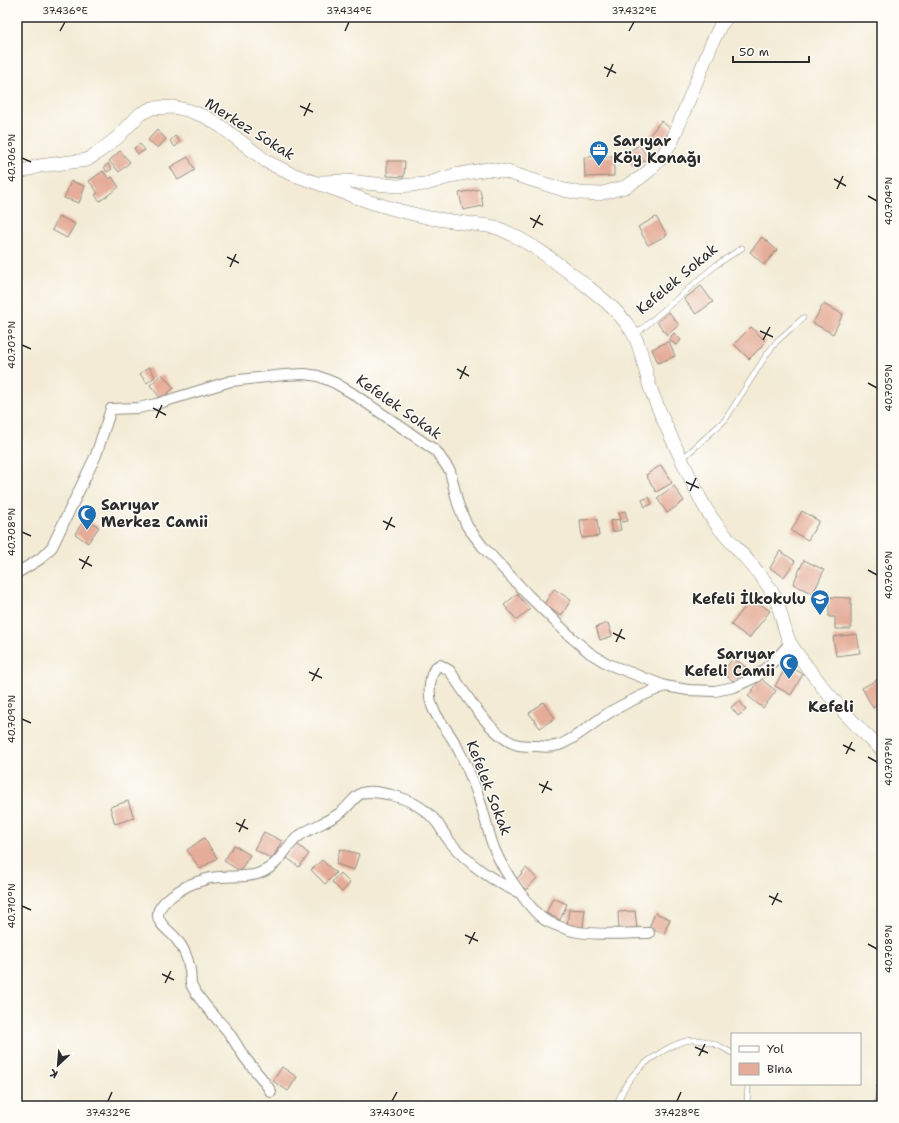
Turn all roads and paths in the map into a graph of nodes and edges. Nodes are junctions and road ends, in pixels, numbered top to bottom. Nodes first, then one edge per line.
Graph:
1 (727, 17) edge
2 (17, 173) edge
3 (317, 182) junction
4 (742, 248) dead end
5 (803, 318) dead end
6 (634, 336) junction
7 (682, 459) junction
8 (17, 573) edge
9 (790, 643) junction
10 (665, 686) junction
11 (882, 750) edge
12 (520, 893) junction
13 (649, 933) dead end
14 (731, 1052) edge
15 (748, 1085) edge
16 (882, 1088) edge
17 (271, 1092) dead end
18 (616, 1106) edge
19 (747, 1106) edge
20 (880, 1106) edge

1 - 3 street
2 - 3 street, Merkez Sokak
3 - 6 street, Kefelek Sokak
4 - 6 lane, Kefelek Sokak
5 - 7 lane
6 - 7 street, Kefelek Sokak
7 - 9 street, Kefelek Sokak
8 - 10 street, Kefelek Sokak
9 - 10 street, Kefelek Sokak
9 - 11 street, Kefelek Sokak
10 - 12 street, Kefelek Sokak
12 - 13 street, Kefelek Sokak
12 - 17 street
14 - 18 lane
15 - 19 lane
16 - 20 street

